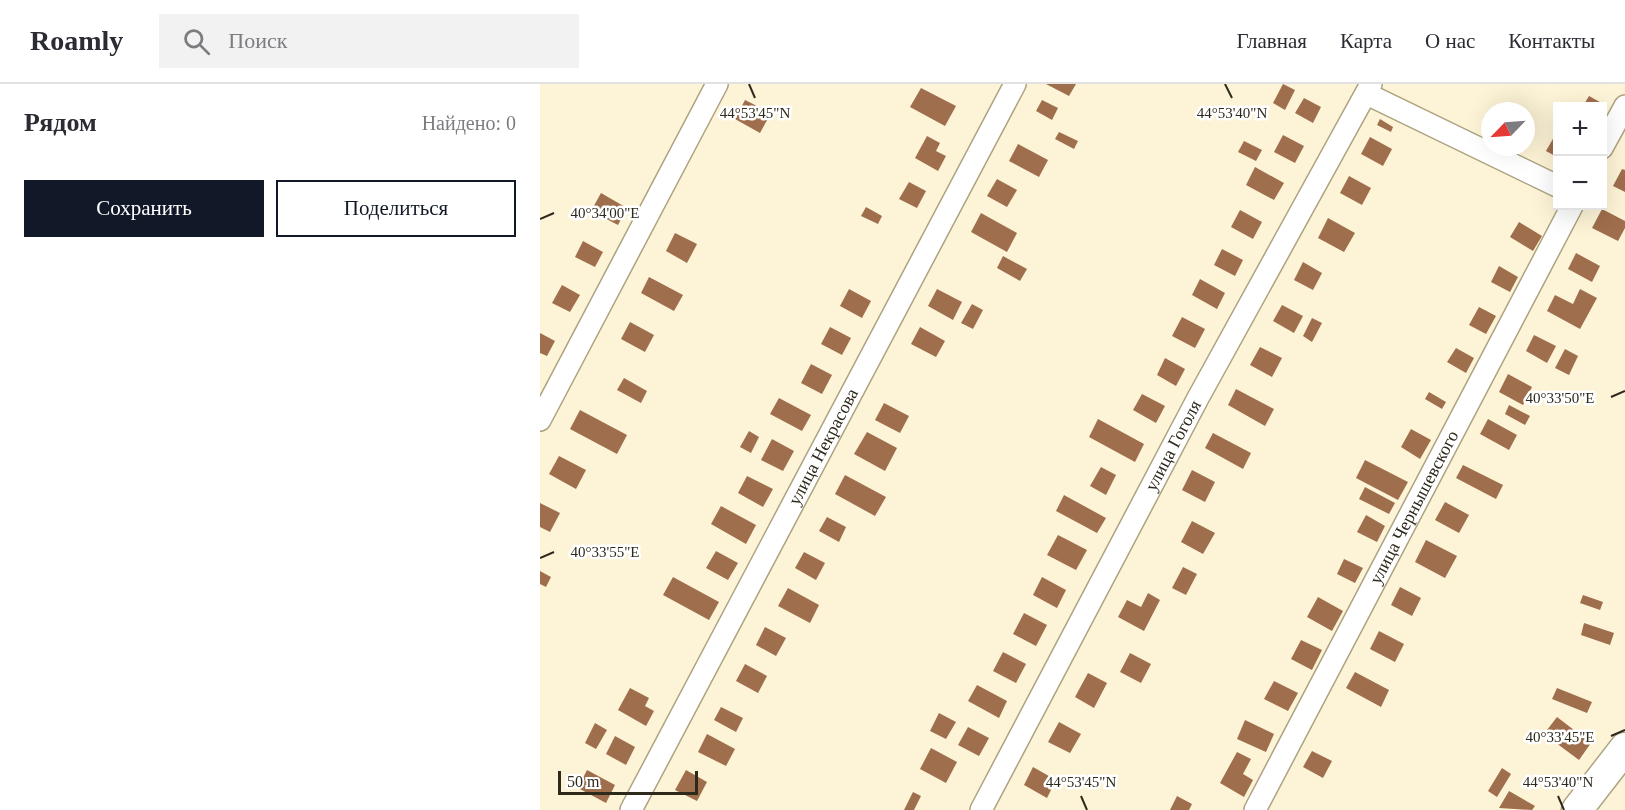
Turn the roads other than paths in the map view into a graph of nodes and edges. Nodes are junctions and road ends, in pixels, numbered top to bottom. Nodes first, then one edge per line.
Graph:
1 (717, 84) edge
2 (1016, 84) edge
3 (1369, 89) edge
4 (1625, 106) edge
5 (1607, 139) edge
6 (1553, 184) edge
7 (1570, 210) edge
8 (540, 420) edge
9 (1625, 748) edge
10 (631, 810) edge
11 (981, 810) edge
12 (1256, 810) edge
13 (1576, 810) edge

1 - 8 street
2 - 10 street, улица Некрасова
3 - 6 street
3 - 11 street, улица Гоголя
4 - 5 street
7 - 12 street, улица Чернышевского
9 - 13 street

